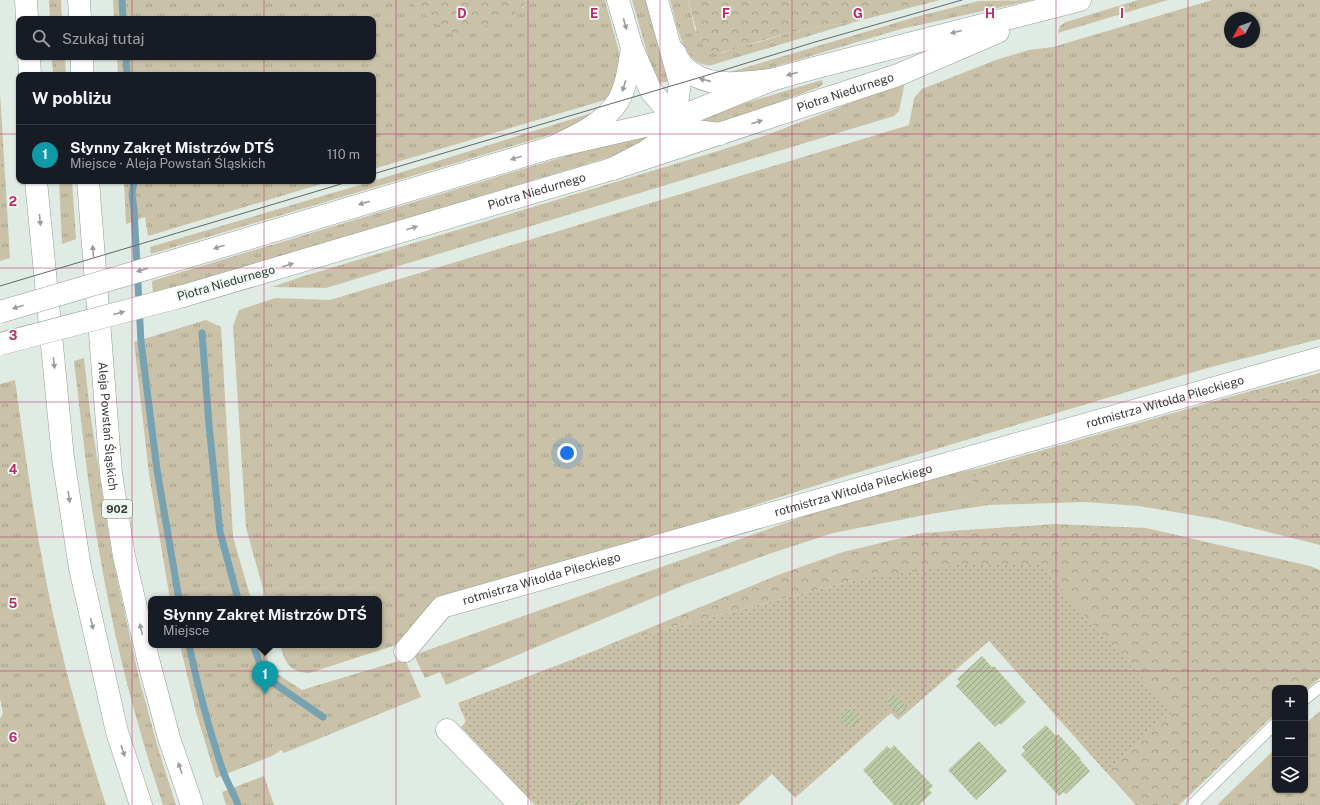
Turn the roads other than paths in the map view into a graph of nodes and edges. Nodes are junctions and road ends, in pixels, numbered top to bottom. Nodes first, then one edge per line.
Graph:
1 (26, 0) edge
2 (79, 0) edge
3 (618, 0) edge
4 (656, 0) edge
5 (1071, 2) edge
6 (27, 16) edge
7 (80, 16) edge
8 (667, 39) junction
9 (632, 48) junction
10 (29, 60) edge
11 (82, 60) edge
12 (30, 72) edge
13 (82, 72) edge
14 (771, 80) junction
15 (675, 119) junction
16 (720, 134) junction
17 (553, 147) junction
18 (612, 169) junction
19 (36, 184) edge
20 (88, 184) edge
21 (0, 312) edge
22 (0, 344) edge
23 (1320, 358) edge
24 (405, 651) dead end
25 (1320, 687) edge
26 (1308, 697) edge
27 (1272, 727) edge
28 (447, 730) dead end
29 (141, 805) edge
30 (192, 805) edge
31 (520, 805) edge
32 (1192, 805) edge

1 - 6 main road
2 - 7 main road
3 -> 9 main road
4 - 8 main road
5 -> 14 main road, Piotra Niedurnego
16 -> 5 main road, Piotra Niedurnego
14 -> 8 main road
8 - 15 main road
9 - 15 main road
9 -> 17 main road
10 - 12 main road
11 - 13 main road
14 - 15 main road, Piotra Niedurnego
15 - 16 main road
15 - 17 main road, Piotra Niedurnego
15 - 18 main road
16 - 18 main road, Piotra Niedurnego
17 -> 21 main road, Piotra Niedurnego, bridge
22 -> 18 main road, Piotra Niedurnego, bridge
19 -> 29 main road
30 -> 20 main road, Aleja Powstań Śląskich / 902
23 - 24 main road, rotmistrza Witolda Pileckiego
25 - 26 lane
27 - 32 lane
28 - 31 main road

